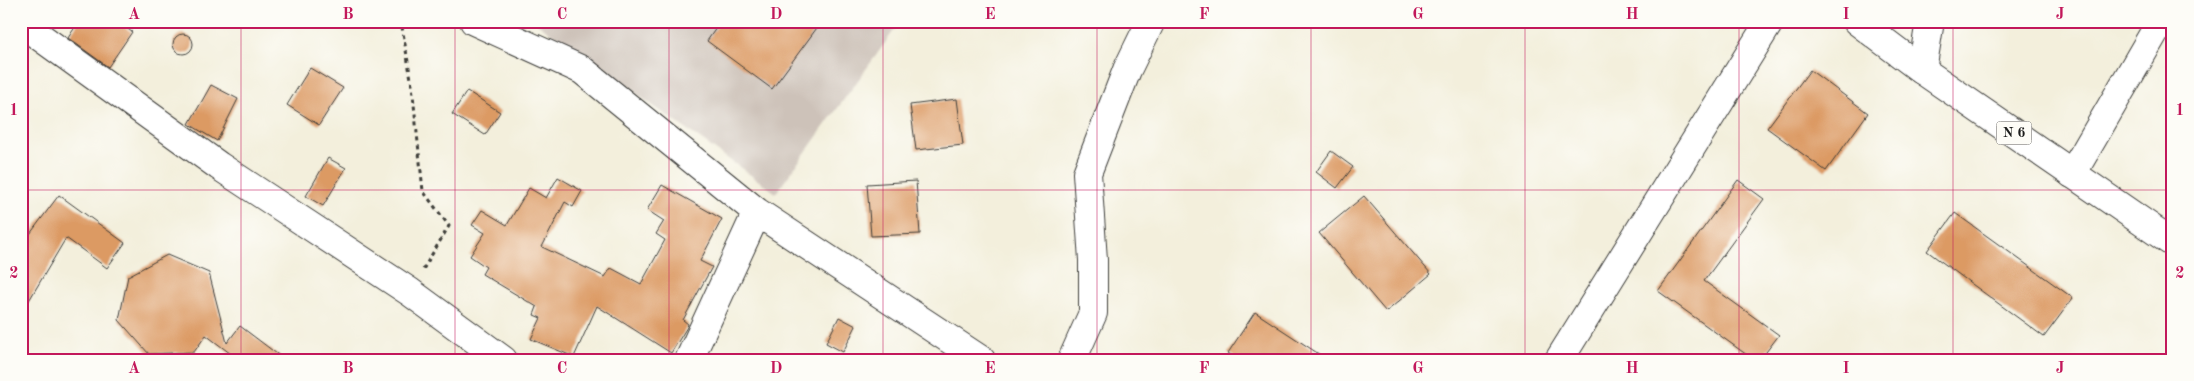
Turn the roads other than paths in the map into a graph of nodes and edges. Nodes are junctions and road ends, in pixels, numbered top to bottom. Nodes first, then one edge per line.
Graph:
1 (474, 21) edge
2 (1151, 21) edge
3 (1770, 21) edge
4 (1857, 21) edge
5 (1930, 21) edge
6 (2161, 21) edge
7 (21, 23) edge
8 (1922, 70) junction
9 (2072, 174) junction
10 (757, 212) junction
11 (2173, 242) edge
12 (504, 360) edge
13 (689, 360) edge
14 (981, 360) edge
15 (1072, 360) edge
16 (1559, 360) edge

1 - 10 street
2 - 15 street
3 - 16 street
4 - 8 street, N 6
5 - 8 street
6 - 9 street
7 - 12 street
8 - 9 street, N 6
9 - 11 street, N 6
10 - 13 street
10 - 14 street

